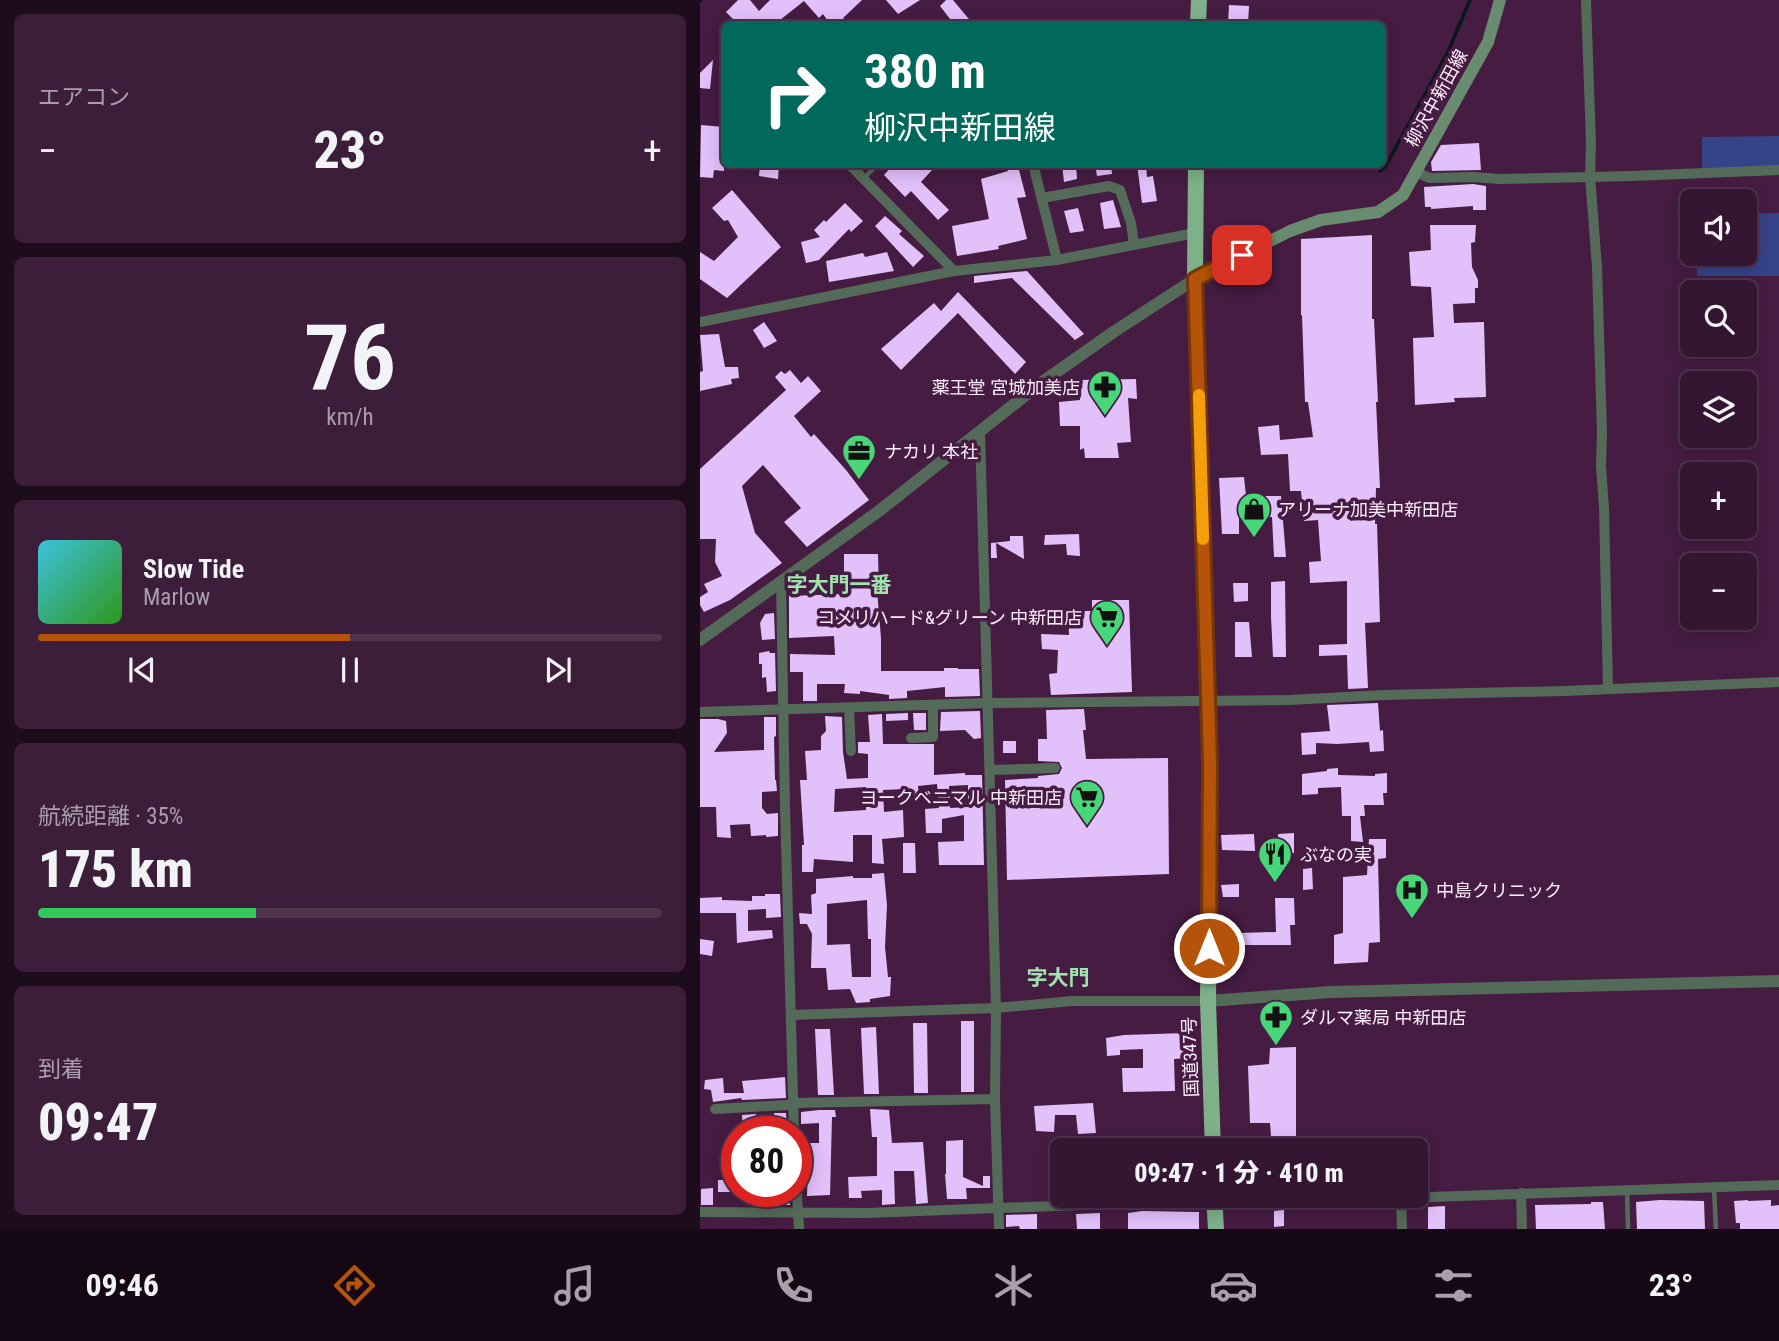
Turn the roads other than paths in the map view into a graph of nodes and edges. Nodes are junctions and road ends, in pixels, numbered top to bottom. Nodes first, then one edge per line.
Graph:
1 (1199, 0) edge
2 (1500, 0) edge
3 (1586, 0) edge
4 (1198, 21) edge
5 (853, 168) edge
6 (874, 168) edge
7 (1034, 168) edge
8 (1196, 168) edge
9 (1779, 170) edge
10 (1415, 172) junction
11 (1590, 176) junction
12 (863, 179) junction
13 (1042, 198) junction
14 (1195, 233) junction
15 (1134, 245) junction
16 (1057, 260) junction
17 (954, 271) junction
18 (1195, 279) junction
19 (700, 322) edge
20 (980, 431) junction
21 (781, 582) junction
22 (700, 640) edge
23 (1779, 682) edge
24 (1608, 688) junction
25 (1209, 700) junction
26 (988, 703) junction
27 (933, 705) junction
28 (849, 708) junction
29 (783, 709) junction
30 (700, 712) edge
31 (911, 738) dead end
32 (851, 751) dead end
33 (1055, 768) dead end
34 (990, 770) junction
35 (1779, 981) edge
36 (1208, 1001) junction
37 (996, 1008) junction
38 (792, 1015) junction
39 (995, 1099) junction
40 (794, 1103) junction
41 (715, 1109) dead end
42 (794, 1116) edge
43 (1213, 1138) edge
44 (1779, 1185) edge
45 (1714, 1187) junction
46 (1627, 1190) junction
47 (1521, 1194) junction
48 (1428, 1197) edge
49 (1050, 1206) edge
50 (798, 1207) edge
51 (1215, 1208) edge
52 (1401, 1208) edge
53 (998, 1209) junction
54 (700, 1212) edge
55 (798, 1213) junction
56 (799, 1229) edge
57 (999, 1229) edge
58 (1216, 1229) edge
59 (1402, 1229) edge
60 (1522, 1229) edge
61 (1628, 1229) edge
62 (1716, 1229) edge

1 - 4 highway
2 - 10 main road, 柳沢中新田線
3 - 11 street
5 - 12 street
6 - 12 lane
7 - 13 street
8 - 14 highway, 国道347号
9 - 11 street
10 - 11 street
10 - 18 main road, 柳沢中新田線
11 - 24 street
12 - 17 street
13 - 15 street
13 - 16 street
14 - 15 street
14 - 18 highway, 国道347号
15 - 16 street
16 - 17 street
17 - 19 street
18 - 20 street
18 - 25 highway, 国道347号
20 - 21 street
20 - 26 street
21 - 22 street
21 - 29 street
23 - 24 street
24 - 25 street
25 - 26 street
25 - 36 highway, 国道347号
26 - 27 street
26 - 34 street
27 - 28 street
27 - 31 street
28 - 29 street
28 - 32 street
29 - 30 street
29 - 38 street
33 - 34 street
34 - 37 street
35 - 36 street
36 - 37 street
36 - 43 highway, 国道347号
37 - 38 street
37 - 39 street
38 - 40 street
39 - 40 street
39 - 53 street
40 - 41 street
40 - 42 street
44 - 45 street
45 - 46 street
45 - 62 lane
46 - 47 street
46 - 61 lane
47 - 48 street
47 - 60 street
49 - 53 street
50 - 55 street
51 - 58 highway
52 - 59 street
53 - 55 street
53 - 57 street
54 - 55 street
55 - 56 street

